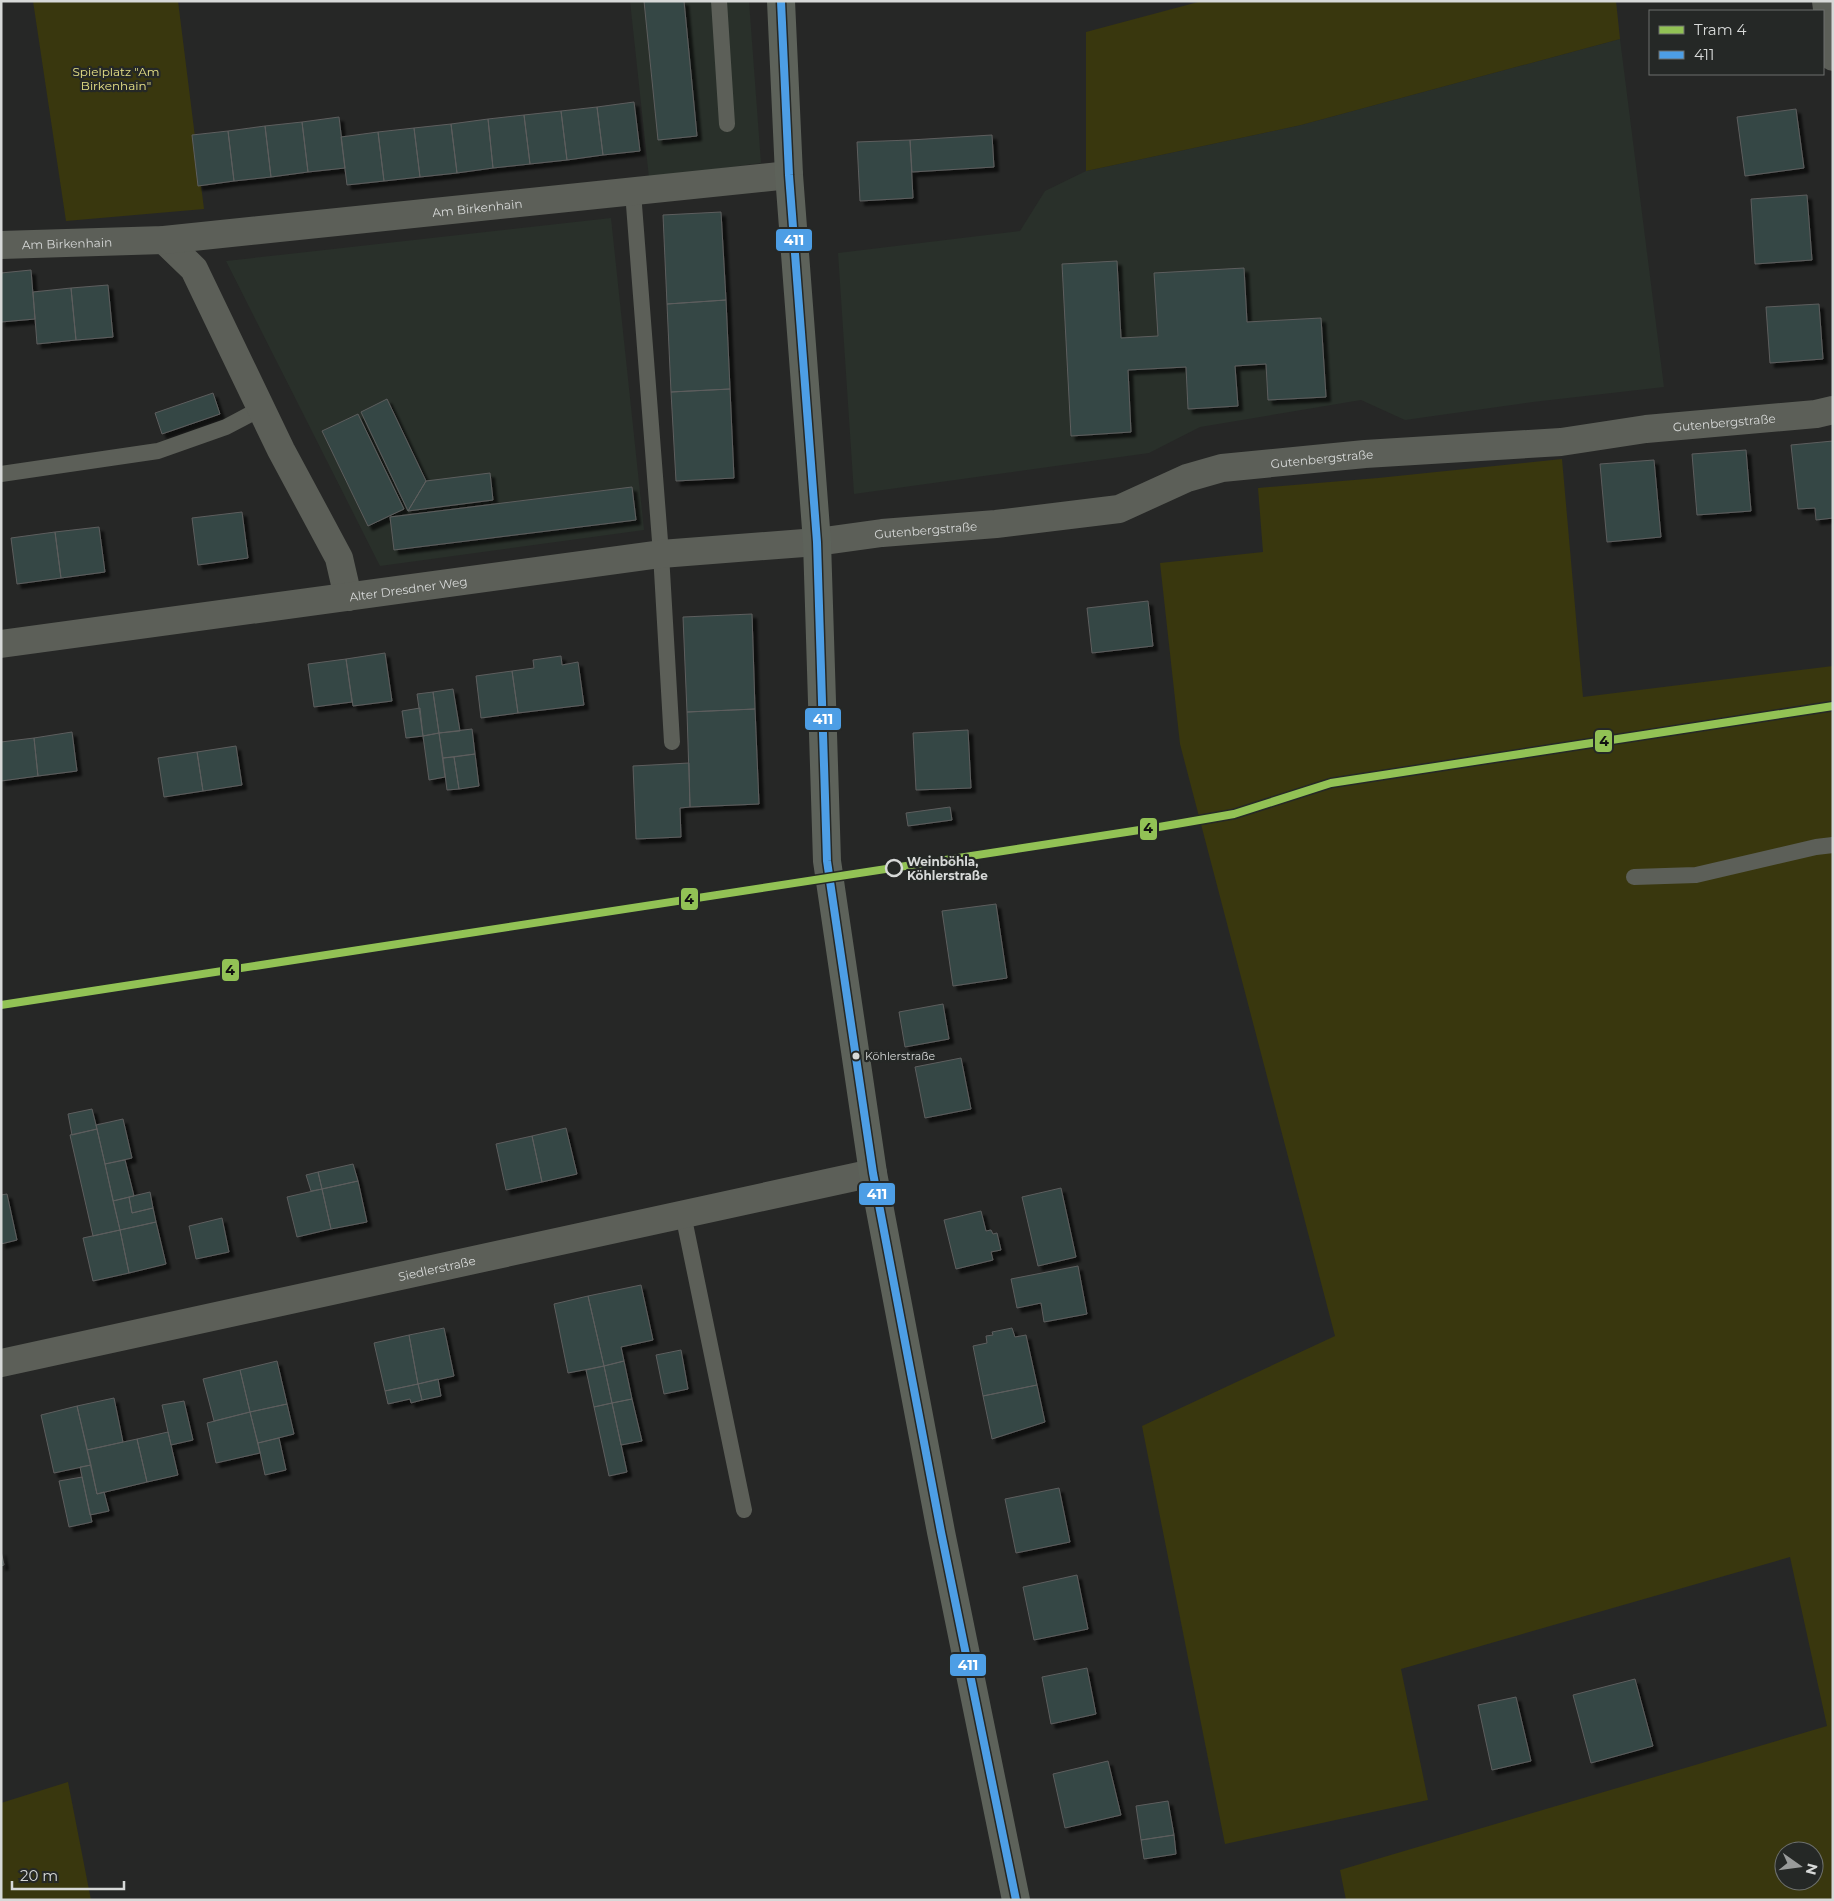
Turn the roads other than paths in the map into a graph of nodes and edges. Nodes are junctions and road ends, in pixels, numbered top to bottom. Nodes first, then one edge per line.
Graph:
1 (719, 1) edge
2 (781, 1) edge
3 (1826, 1) edge
4 (1833, 57) edge
5 (727, 124) dead end
6 (789, 175) junction
7 (633, 192) junction
8 (164, 240) junction
9 (1, 246) edge
10 (262, 408) junction
11 (1833, 410) edge
12 (1, 474) edge
13 (817, 542) junction
14 (661, 554) junction
15 (348, 597) junction
16 (1, 644) edge
17 (672, 742) dead end
18 (1833, 845) edge
19 (1634, 877) dead end
20 (873, 1173) junction
21 (684, 1214) junction
22 (1, 1363) edge
23 (744, 1510) dead end
24 (1016, 1900) edge

1 - 5 lane
2 - 6 street
3 - 4 street
6 - 7 street, Am Birkenhain
6 - 13 street
7 - 8 street, Am Birkenhain
7 - 14 lane
8 - 9 street, Am Birkenhain
8 - 10 street
10 - 12 lane
10 - 15 street
11 - 13 street, Gutenbergstraße
13 - 14 street, Alter Dresdner Weg
13 - 20 street
14 - 15 street, Alter Dresdner Weg
14 - 17 lane
15 - 16 street, Alter Dresdner Weg
18 - 19 lane
20 - 21 street, Siedlerstraße
20 - 24 street
21 - 22 street, Siedlerstraße
21 - 23 lane

